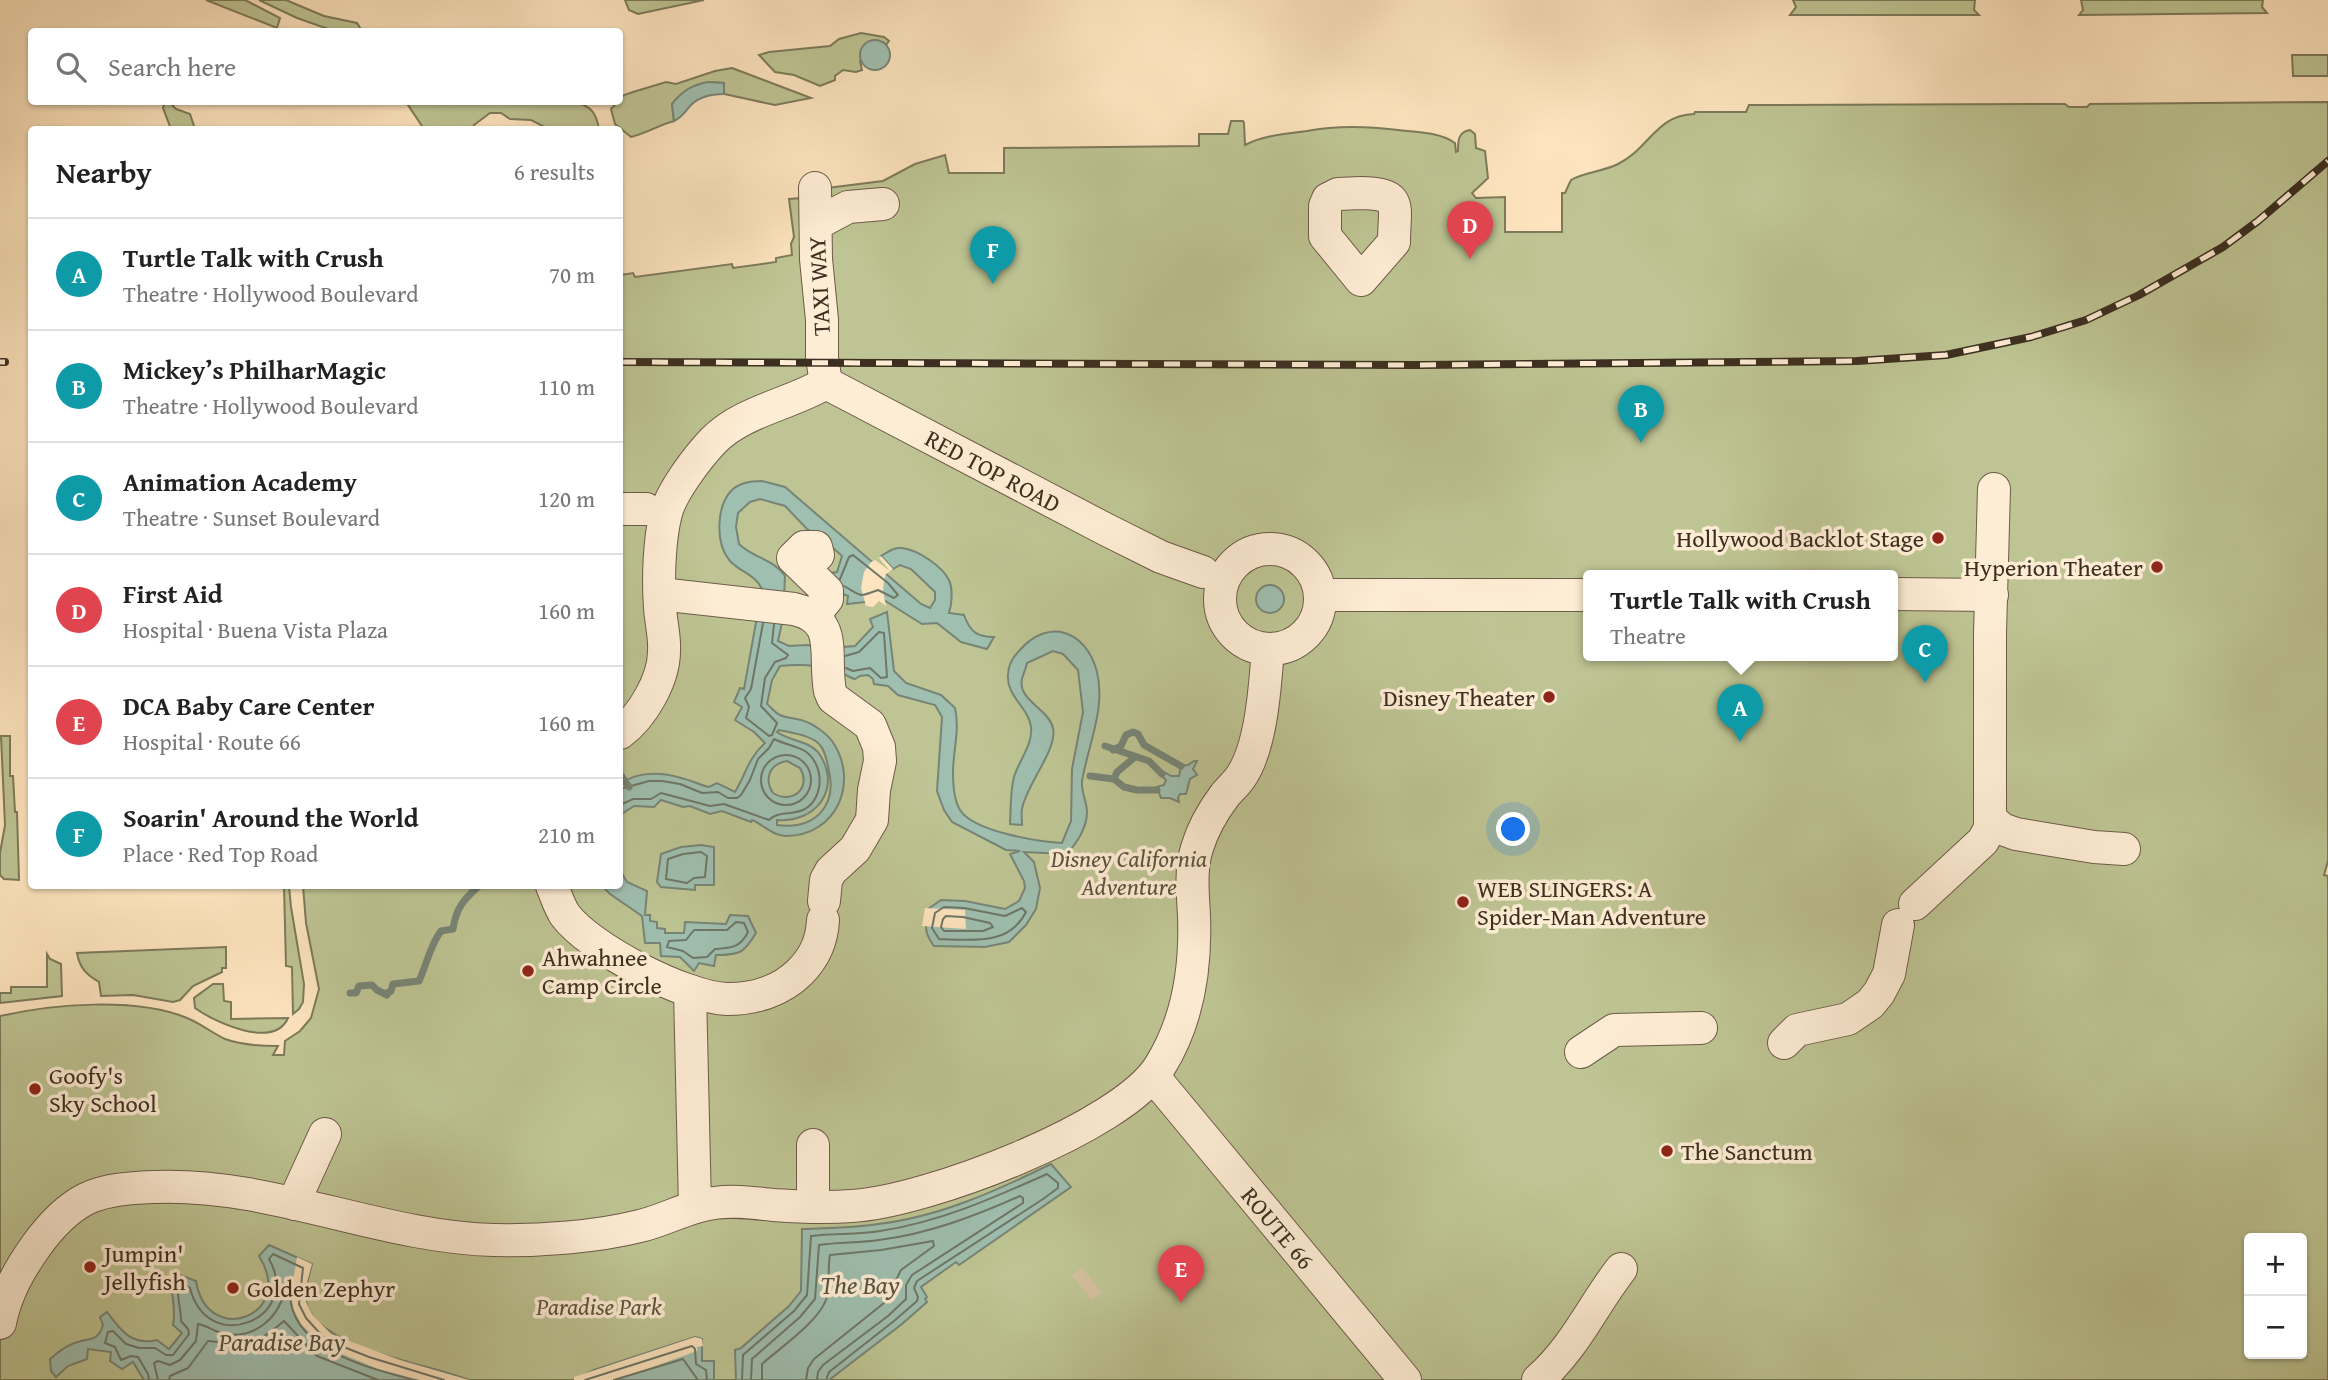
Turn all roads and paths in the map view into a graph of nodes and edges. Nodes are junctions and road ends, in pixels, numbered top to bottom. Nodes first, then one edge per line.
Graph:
1 (816, 188) dead end
2 (883, 204) dead end
3 (816, 224) junction
4 (826, 383) junction
5 (1994, 489) dead end
6 (818, 555) dead end
7 (1203, 572) dead end
8 (660, 594) junction
9 (1898, 594) edge
10 (1321, 595) junction
11 (1583, 595) edge
12 (1992, 595) junction
13 (814, 615) junction
14 (1268, 649) junction
15 (623, 730) edge
16 (1991, 811) junction
17 (2105, 852) dead end
18 (553, 889) edge
19 (690, 991) junction
20 (1701, 1028) dead end
21 (1784, 1043) dead end
22 (1581, 1052) dead end
23 (1153, 1076) junction
24 (325, 1134) dead end
25 (813, 1145) dead end
26 (295, 1204) junction
27 (695, 1207) junction
28 (813, 1207) junction
29 (1621, 1269) dead end
30 (0, 1323) edge
31 (1405, 1380) edge
32 (1538, 1380) edge

1 - 3 street, TAXI WAY
2 - 3 street
3 - 4 street, TAXI WAY
4 - 7 street, RED TOP ROAD
4 - 8 street
5 - 12 street
6 - 13 street
8 - 13 street
8 - 15 street
9 - 12 street
10 - 11 street
10 - 14 street
10 - 14 street
12 - 16 street
13 - 19 street
14 - 23 street
16 - 17 street
16 - 21 street
18 - 19 street
19 - 27 street
20 - 22 street
23 - 28 street
23 - 31 street, ROUTE 66
24 - 26 street
25 - 28 street
26 - 27 street
26 - 30 street
27 - 28 street
29 - 32 street

